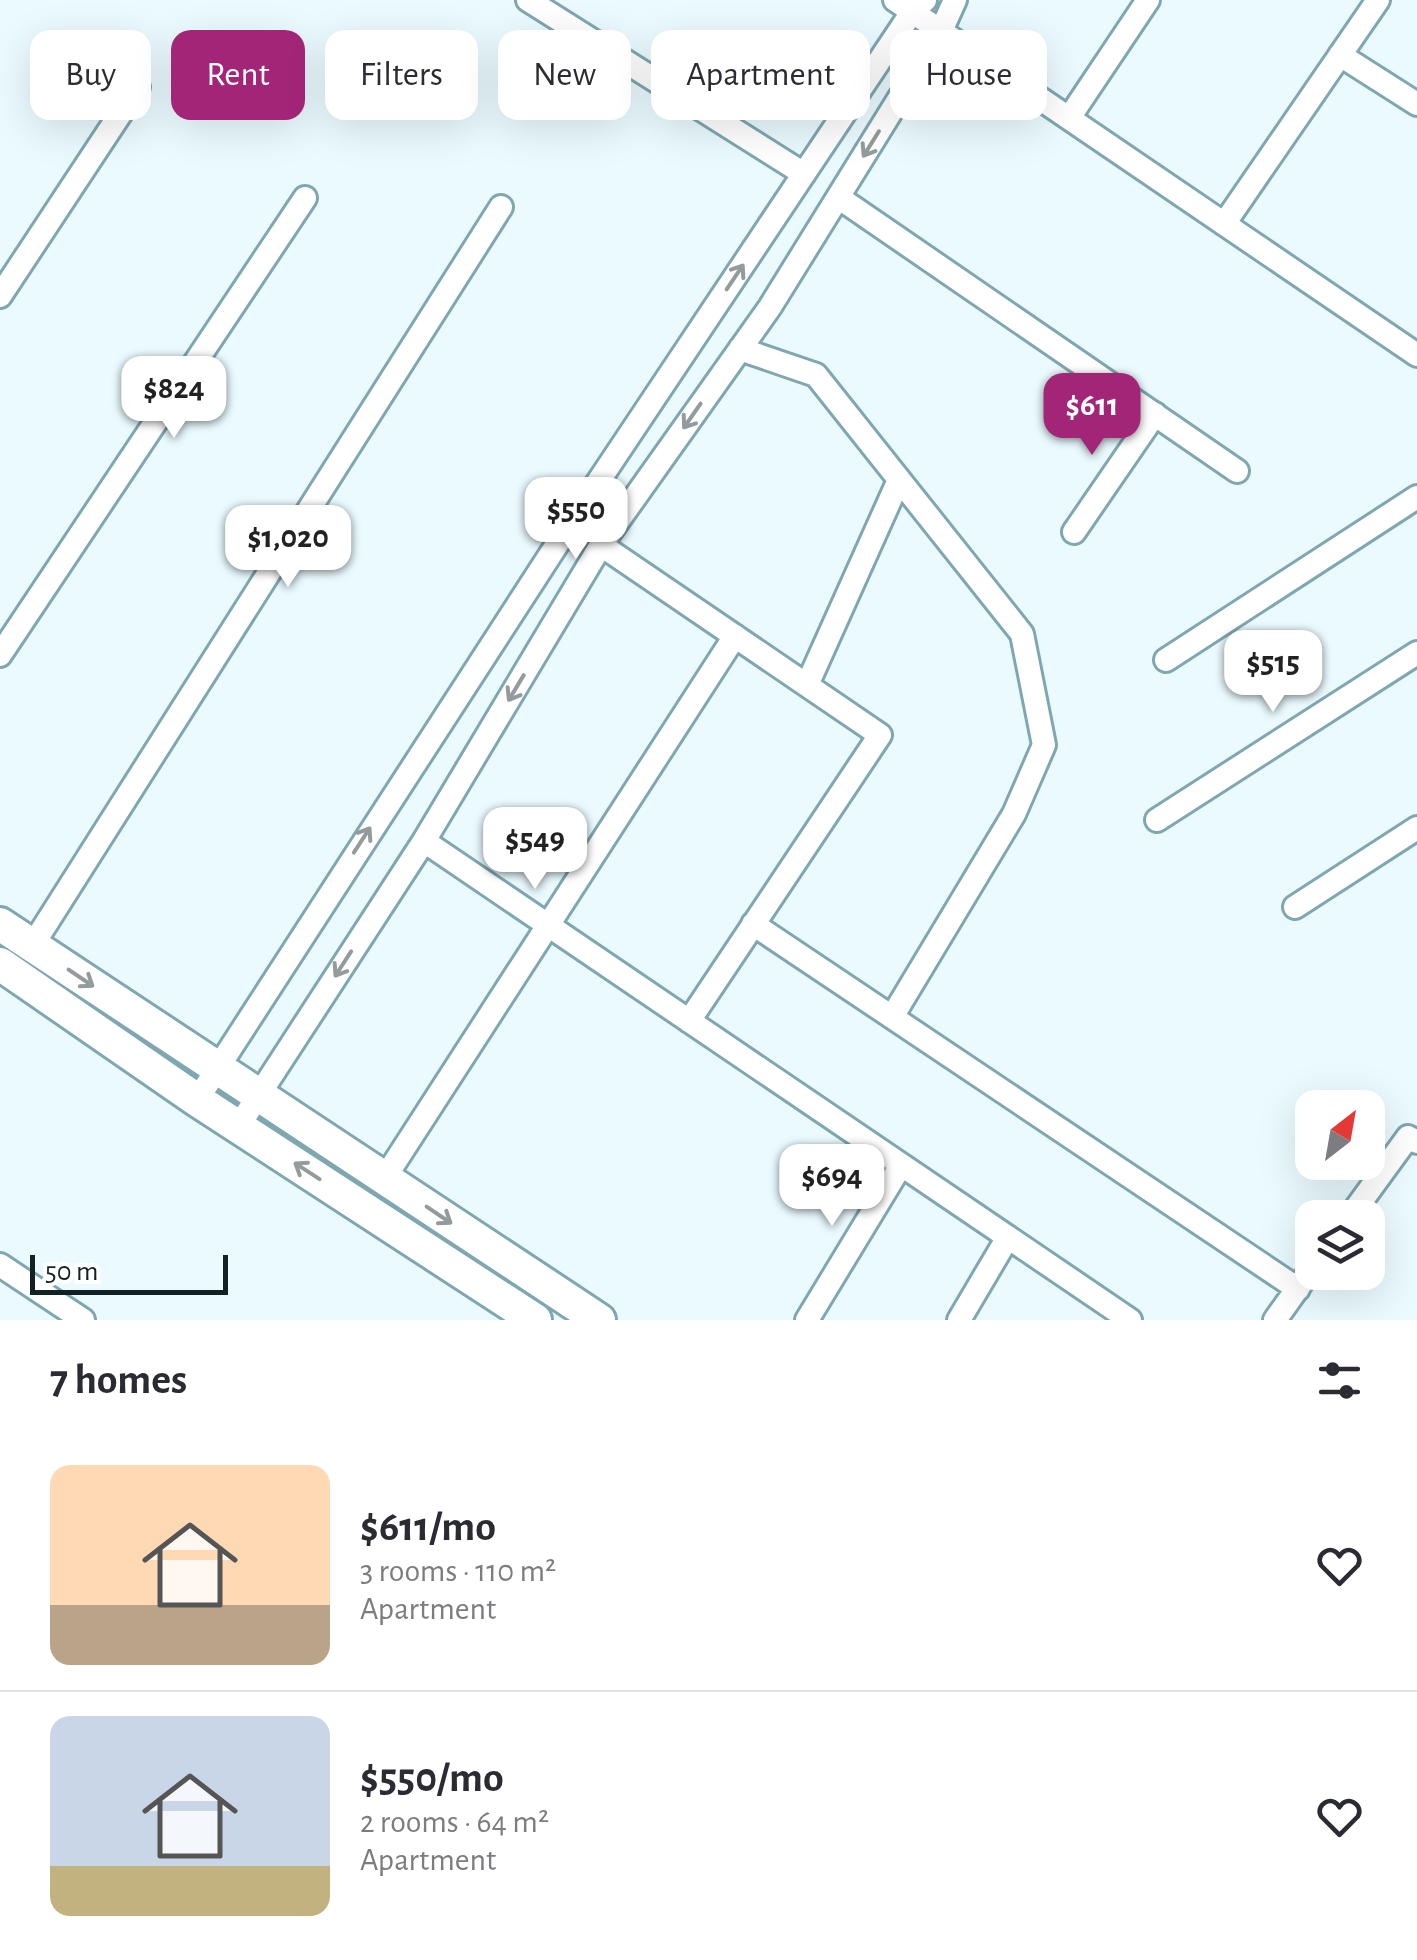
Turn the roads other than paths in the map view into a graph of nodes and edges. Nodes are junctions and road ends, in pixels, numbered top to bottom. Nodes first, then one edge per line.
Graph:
1 (528, 0) edge
2 (955, 0) edge
3 (1148, 0) edge
4 (1378, 0) edge
5 (911, 4) edge
6 (941, 30) edge
7 (942, 30) edge
8 (1340, 56) junction
9 (1047, 103) edge
10 (1417, 104) edge
11 (890, 114) edge
12 (1069, 118) junction
13 (116, 120) edge
14 (804, 174) junction
15 (838, 196) junction
16 (305, 198) dead end
17 (500, 207) dead end
18 (1224, 224) junction
19 (0, 296) edge
20 (740, 349) junction
21 (1417, 355) edge
22 (1154, 414) junction
23 (1237, 470) dead end
24 (900, 480) junction
25 (1417, 496) edge
26 (1074, 532) dead end
27 (602, 545) junction
28 (735, 636) junction
29 (1417, 653) edge
30 (0, 656) edge
31 (1166, 660) dead end
32 (807, 685) junction
33 (1158, 820) dead end
34 (1417, 828) edge
35 (424, 841) junction
36 (1295, 908) dead end
37 (0, 924) edge
38 (546, 924) junction
39 (754, 924) junction
40 (32, 946) junction
41 (0, 964) edge
42 (892, 1017) junction
43 (689, 1021) junction
44 (216, 1068) junction
45 (257, 1095) junction
46 (197, 1100) junction
47 (238, 1127) junction
48 (1417, 1142) edge
49 (902, 1165) junction
50 (384, 1179) junction
51 (1362, 1200) edge
52 (1008, 1237) junction
53 (0, 1264) edge
54 (1295, 1287) edge
55 (1297, 1290) edge
56 (585, 1316) edge
57 (1117, 1316) edge
58 (83, 1320) edge
59 (535, 1320) edge
60 (806, 1320) edge
61 (959, 1320) edge
62 (1276, 1320) edge

1 - 14 street
2 - 7 street
3 - 12 street
4 - 8 street
5 - 6 street
5 - 14 street
8 - 10 street
8 - 18 street
9 - 12 street
11 -> 15 street
12 - 18 street
13 - 19 street
44 -> 14 street
15 - 20 street
15 - 22 street
16 - 30 street
17 - 40 street
18 - 21 street
20 - 24 street
20 -> 27 street
22 - 23 street
22 - 26 street
24 - 32 street
24 - 42 street
25 - 31 street
27 - 28 street
27 -> 35 street
28 - 32 street
28 - 38 street
29 - 33 street
32 - 39 street
34 - 36 street
35 - 38 street
35 -> 45 street
37 - 40 street
38 - 43 street
38 - 50 street
39 - 42 street
39 - 43 street
40 -> 44 street
41 - 46 street
42 - 54 street
43 - 49 street
44 - 45 street
44 - 46 street
45 - 47 street
45 - 50 street
46 - 47 street
59 -> 47 street
48 - 51 street
49 - 52 street
49 - 60 street
50 -> 56 street
52 - 57 street
52 - 61 street
53 - 58 street
55 - 62 street

